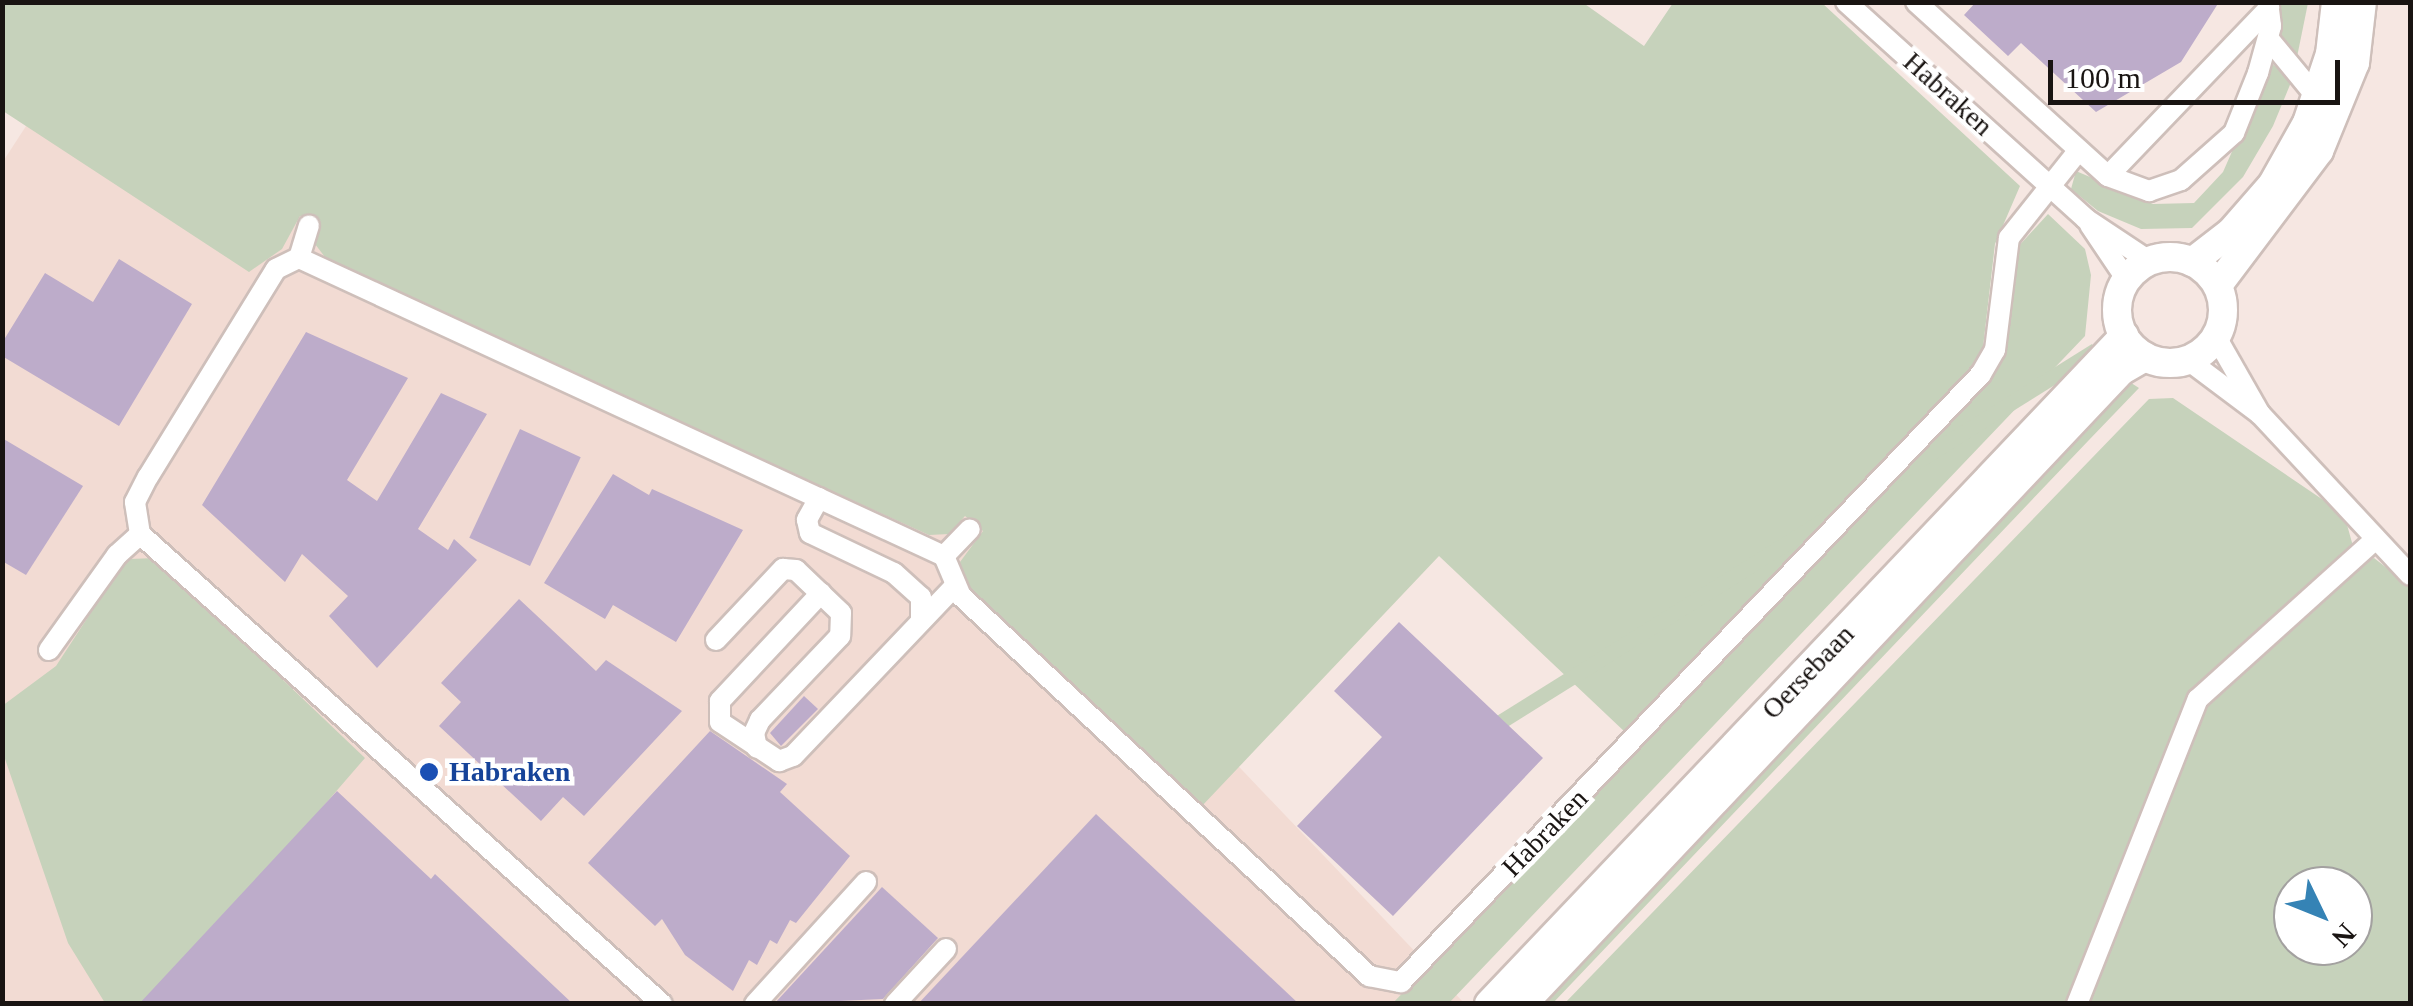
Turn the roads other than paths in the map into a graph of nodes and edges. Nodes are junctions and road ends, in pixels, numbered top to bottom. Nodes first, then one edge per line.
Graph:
1 (1846, 2) edge
2 (1916, 2) edge
3 (2336, 2) edge
4 (2362, 2) edge
5 (2269, 5) edge
6 (2268, 38) junction
7 (2316, 96) junction
8 (2080, 150) junction
9 (2108, 176) junction
10 (2050, 186) junction
11 (2086, 219) junction
12 (309, 225) dead end
13 (299, 258) junction
14 (2149, 262) junction
15 (2192, 262) junction
16 (2127, 280) junction
17 (2218, 285) junction
18 (2124, 336) junction
19 (2216, 337) junction
20 (2146, 358) junction
21 (2188, 360) junction
22 (2260, 414) junction
23 (819, 498) junction
24 (970, 529) dead end
25 (140, 534) junction
26 (2376, 539) junction
27 (944, 556) junction
28 (2410, 574) edge
29 (956, 585) junction
30 (821, 594) junction
31 (921, 621) junction
32 (716, 640) dead end
33 (49, 650) dead end
34 (757, 748) junction
35 (866, 882) dead end
36 (946, 949) dead end
37 (662, 1004) edge
38 (755, 1004) edge
39 (896, 1004) edge
40 (1489, 1004) edge
41 (1523, 1004) edge
42 (2077, 1004) edge

1 - 10 street, Habraken
2 - 8 street
3 - 7 main road
4 - 17 main road
5 - 6 street
5 - 9 street
6 - 7 street
6 - 9 street
7 - 15 main road
8 - 9 street
8 - 10 street
10 - 11 street, Habraken
10 - 29 street, Habraken
11 - 14 street, Habraken
11 - 16 street, Habraken
12 - 13 street
13 - 23 street
13 - 25 street
14 - 15 main road
14 - 16 main road
15 - 17 main road
16 - 18 main road
17 - 19 main road
18 - 20 main road
18 - 40 main road, Oersebaan
19 - 21 main road
19 - 22 street
20 - 21 main road
20 - 41 main road, Oersebaan
21 - 22 street
22 - 26 street
23 - 27 street
23 - 31 street
24 - 27 street
25 - 33 street
25 - 37 street
26 - 28 street
26 - 42 street
27 - 29 street, Habraken
29 - 31 street
30 - 32 street
30 - 34 street
30 - 34 street
31 - 34 street
35 - 38 street
36 - 39 street

